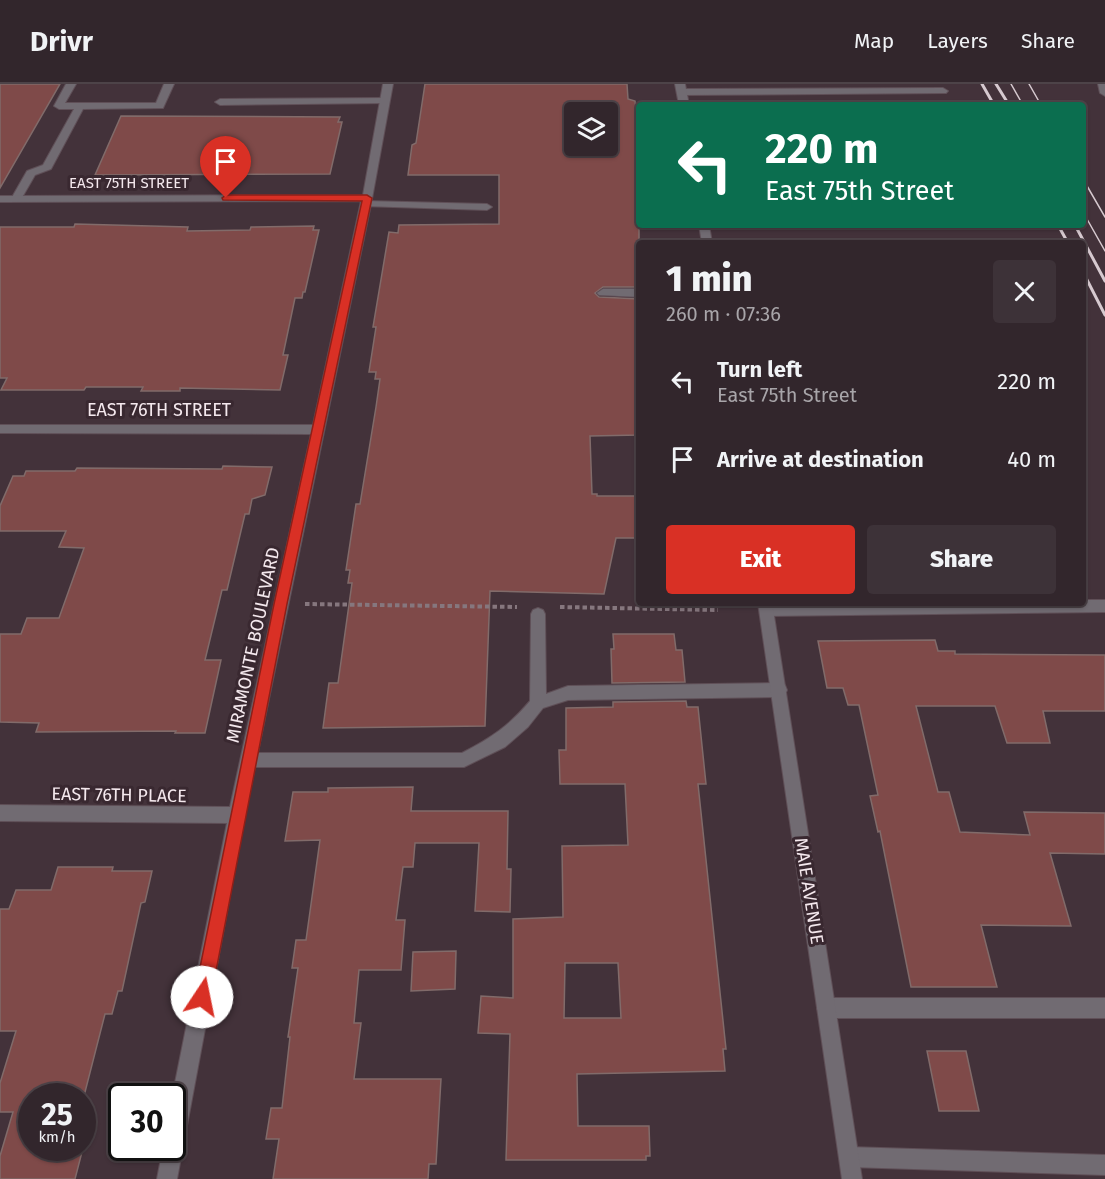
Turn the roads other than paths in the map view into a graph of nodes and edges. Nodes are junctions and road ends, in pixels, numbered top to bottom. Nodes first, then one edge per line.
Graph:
1 (71, 84) edge
2 (169, 84) edge
3 (388, 84) edge
4 (1103, 84) edge
5 (681, 88) edge
6 (736, 88) edge
7 (943, 91) dead end
8 (1105, 93) edge
9 (385, 101) junction
10 (220, 102) dead end
11 (80, 106) junction
12 (0, 199) edge
13 (16, 199) junction
14 (366, 201) junction
15 (487, 207) dead end
16 (603, 292) dead end
17 (636, 293) edge
18 (0, 429) edge
19 (318, 430) junction
20 (1105, 606) edge
21 (766, 607) edge
22 (533, 610) road end
23 (779, 690) junction
24 (538, 702) junction
25 (249, 760) junction
26 (0, 813) edge
27 (237, 815) junction
28 (827, 1008) junction
29 (1105, 1008) edge
30 (849, 1157) junction
31 (1105, 1165) edge
32 (167, 1179) edge
33 (852, 1179) edge

1 - 11 street
2 - 11 street
3 - 9 street, MIRAMONTE BOULEVARD
4 - 8 street
5 - 6 street
6 - 7 street
9 - 10 street
9 - 14 street, MIRAMONTE BOULEVARD
11 - 13 street
12 - 13 street, EAST 75TH STREET
13 - 14 street, EAST 75TH STREET
14 - 15 street, EAST 75TH STREET
14 - 19 street, MIRAMONTE BOULEVARD
16 - 17 street
18 - 19 street, EAST 76TH STREET
19 - 25 street, MIRAMONTE BOULEVARD
20 - 21 street
21 - 23 street, MAIE AVENUE
22 - 24 street
23 - 24 street
23 - 28 street, MAIE AVENUE
24 - 25 street
25 - 27 street, MIRAMONTE BOULEVARD
26 - 27 street, EAST 76TH PLACE
27 - 32 street, MIRAMONTE BOULEVARD
28 - 29 street
28 - 30 street, MAIE AVENUE
30 - 31 street
30 - 33 street, MAIE AVENUE

